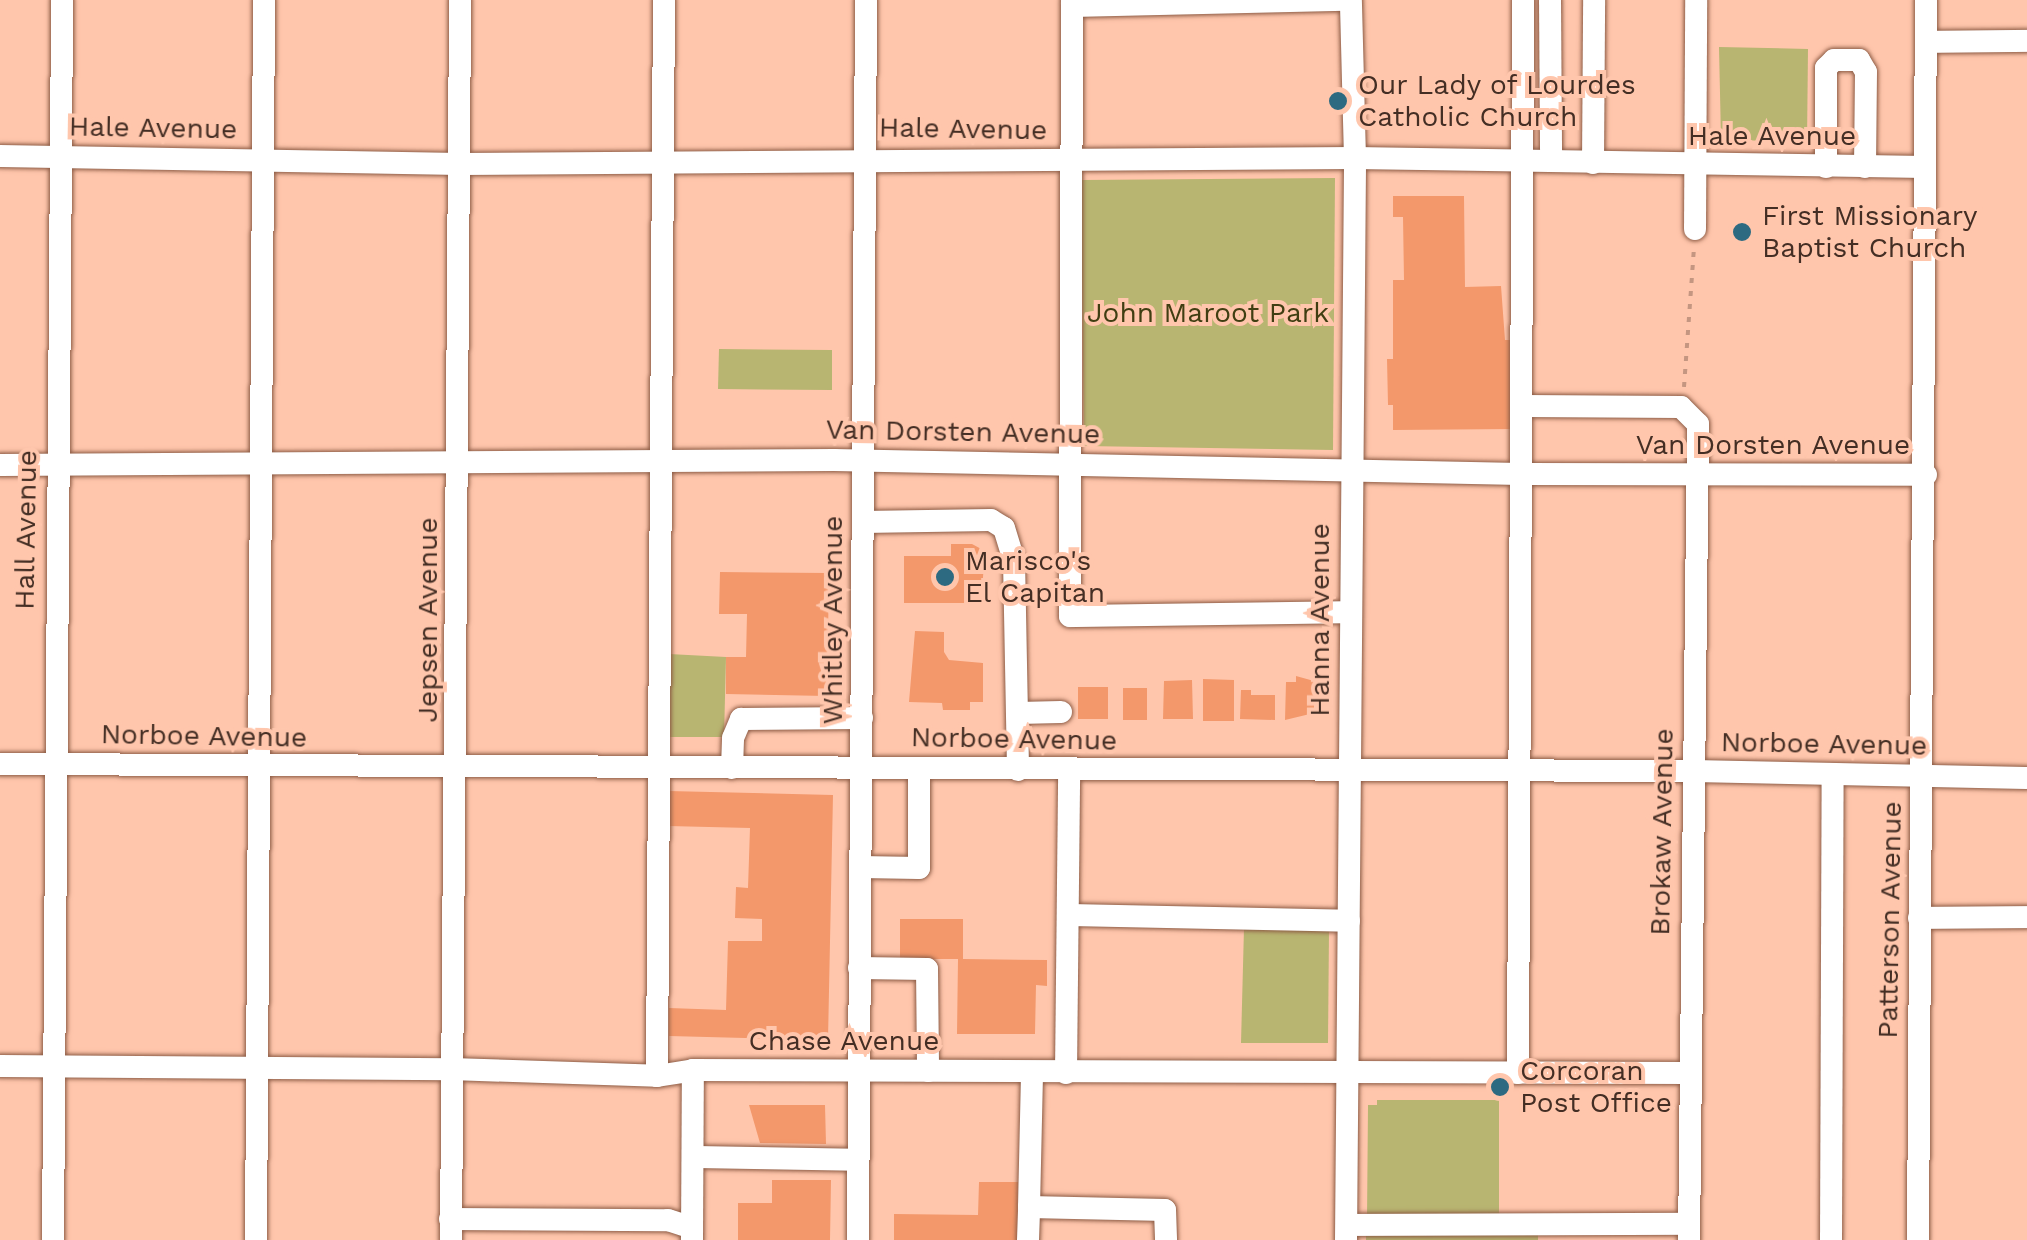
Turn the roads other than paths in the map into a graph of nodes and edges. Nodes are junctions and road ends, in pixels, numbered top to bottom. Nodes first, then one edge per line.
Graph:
1 (62, 0) edge
2 (264, 0) edge
3 (460, 0) edge
4 (664, 0) edge
5 (866, 0) edge
6 (1348, 0) edge
7 (1523, 0) edge
8 (1550, 0) edge
9 (1594, 0) edge
10 (1696, 0) edge
11 (1926, 0) edge
12 (1072, 3) edge
13 (1927, 42) junction
14 (2027, 42) edge
15 (0, 156) edge
16 (60, 157) junction
17 (865, 158) junction
18 (1355, 158) junction
19 (263, 160) junction
20 (1070, 160) junction
21 (1525, 160) junction
22 (664, 161) junction
23 (1551, 161) junction
24 (1592, 163) junction
25 (460, 164) junction
26 (1696, 166) junction
27 (1826, 167) junction
28 (1865, 167) junction
29 (1925, 167) junction
30 (1695, 229) road end
31 (1524, 406) junction
32 (662, 459) junction
33 (864, 460) junction
34 (1070, 462) junction
35 (459, 463) junction
36 (0, 464) edge
37 (58, 464) junction
38 (262, 464) junction
39 (1351, 472) junction
40 (1523, 474) junction
41 (1698, 474) junction
42 (1926, 475) junction
43 (864, 522) junction
44 (1350, 612) junction
45 (1061, 712) dead end
46 (1018, 713) junction
47 (862, 718) junction
48 (0, 764) edge
49 (53, 764) junction
50 (862, 766) junction
51 (260, 767) junction
52 (458, 767) junction
53 (658, 768) junction
54 (732, 768) junction
55 (919, 768) junction
56 (1018, 770) junction
57 (1350, 770) junction
58 (1520, 770) junction
59 (1069, 771) junction
60 (1693, 771) junction
61 (1833, 774) junction
62 (1922, 776) junction
63 (2027, 778) edge
64 (860, 867) junction
65 (1069, 916) junction
66 (2027, 917) edge
67 (1919, 918) junction
68 (1348, 921) junction
69 (860, 968) junction
70 (0, 1066) edge
71 (54, 1066) junction
72 (451, 1069) junction
73 (693, 1070) junction
74 (260, 1071) junction
75 (858, 1071) junction
76 (928, 1071) junction
77 (1032, 1072) junction
78 (1066, 1073) junction
79 (1518, 1073) junction
80 (1689, 1073) junction
81 (1348, 1074) junction
82 (657, 1076) junction
83 (693, 1158) junction
84 (858, 1160) junction
85 (1029, 1208) junction
86 (450, 1229) edge
87 (1689, 1232) edge
88 (1346, 1233) edge
89 (692, 1234) edge
90 (53, 1240) edge
91 (256, 1240) edge
92 (858, 1240) edge
93 (1028, 1240) edge
94 (1166, 1240) edge
95 (1831, 1240) edge
96 (1918, 1240) edge

1 - 16 street, Hall Avenue
2 - 19 street
3 - 25 street, Jepsen Avenue
4 - 22 street
5 - 17 street, Whitley Avenue
6 - 12 street
6 - 18 street, Hanna Avenue
7 - 21 street
8 - 23 street
9 - 24 street
10 - 26 street
11 - 13 street, Patterson Avenue
12 - 20 street
13 - 14 street
13 - 29 street, Patterson Avenue
15 - 16 street, Hale Avenue
16 - 19 street, Hale Avenue
16 - 37 street, Hall Avenue
17 - 20 street, Hale Avenue
17 - 22 street, Hale Avenue
17 - 33 street, Whitley Avenue
18 - 20 street, Hale Avenue
18 - 21 street, Hale Avenue
18 - 39 street, Hanna Avenue
19 - 25 street, Hale Avenue
19 - 38 street
20 - 34 street
21 - 23 street, Hale Avenue
21 - 31 street
22 - 25 street, Hale Avenue
22 - 32 street
23 - 24 street, Hale Avenue
24 - 26 street, Hale Avenue
25 - 35 street, Jepsen Avenue
26 - 27 street, Hale Avenue
26 - 30 street
27 - 28 street, Hale Avenue
27 - 28 street
28 - 29 street, Hale Avenue
29 - 42 street, Patterson Avenue
31 - 40 street
31 - 41 street, Brokaw Avenue
32 - 33 street, Van Dorsten Avenue
32 - 35 street, Van Dorsten Avenue
32 - 53 street
33 - 34 street, Van Dorsten Avenue
33 - 43 street, Whitley Avenue
34 - 39 street, Van Dorsten Avenue
34 - 44 street
35 - 38 street, Van Dorsten Avenue
35 - 52 street, Jepsen Avenue
36 - 37 street, Van Dorsten Avenue
37 - 38 street, Van Dorsten Avenue
37 - 49 street, Hall Avenue
38 - 51 street
39 - 40 street, Van Dorsten Avenue
39 - 44 street, Hanna Avenue
40 - 41 street, Van Dorsten Avenue
40 - 58 street
41 - 42 street, Van Dorsten Avenue
41 - 60 street, Brokaw Avenue
42 - 62 street, Patterson Avenue
43 - 46 street
43 - 47 street, Whitley Avenue
44 - 57 street, Hanna Avenue
45 - 46 street
46 - 56 street
47 - 50 street, Whitley Avenue
47 - 54 street
48 - 49 street, Norboe Avenue
49 - 51 street, Norboe Avenue
49 - 71 street, Hall Avenue
50 - 54 street, Norboe Avenue
50 - 55 street, Norboe Avenue
50 - 64 street, Whitley Avenue
51 - 52 street, Norboe Avenue
51 - 74 street
52 - 53 street, Norboe Avenue
52 - 72 street, Jepsen Avenue
53 - 54 street, Norboe Avenue
53 - 82 street
55 - 56 street, Norboe Avenue
55 - 64 street
56 - 59 street, Norboe Avenue
57 - 58 street, Norboe Avenue
57 - 59 street, Norboe Avenue
57 - 68 street, Hanna Avenue
58 - 60 street, Norboe Avenue
58 - 79 street
59 - 65 street
60 - 61 street, Norboe Avenue
60 - 80 street, Brokaw Avenue
61 - 62 street, Norboe Avenue
61 - 95 street
62 - 63 street, Norboe Avenue
62 - 67 street, Patterson Avenue
64 - 69 street, Whitley Avenue
65 - 68 street
65 - 78 street
66 - 67 street
67 - 96 street, Patterson Avenue
68 - 81 street, Hanna Avenue
69 - 75 street, Whitley Avenue
69 - 76 street
70 - 71 street, Chase Avenue
71 - 74 street, Chase Avenue
71 - 90 street, Hall Avenue
72 - 74 street, Chase Avenue
72 - 82 street, Chase Avenue
72 - 86 street, Jepsen Avenue
73 - 75 street, Chase Avenue
73 - 82 street, Chase Avenue
73 - 83 street
74 - 91 street
75 - 76 street, Chase Avenue
75 - 84 street, Whitley Avenue
76 - 77 street, Chase Avenue
77 - 78 street, Chase Avenue
77 - 85 street
78 - 81 street, Chase Avenue
79 - 80 street, Chase Avenue
79 - 81 street, Chase Avenue
80 - 87 street, Brokaw Avenue
81 - 88 street, Hanna Avenue
83 - 84 street
83 - 89 street
84 - 92 street, Whitley Avenue
85 - 93 street
85 - 94 street
86 - 89 street
87 - 88 street

